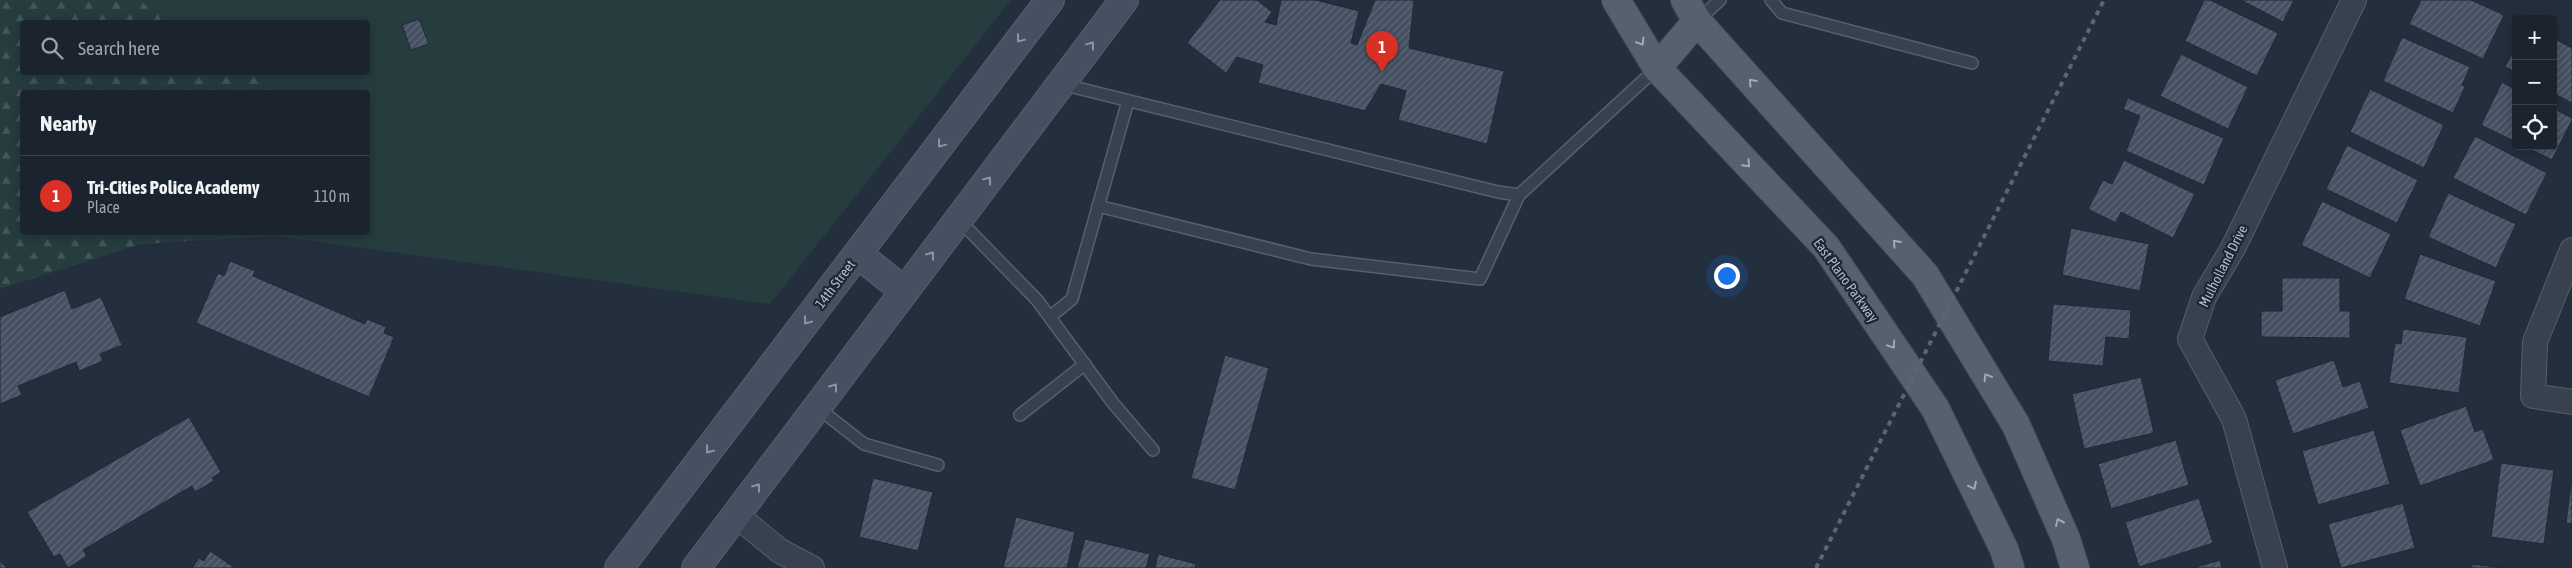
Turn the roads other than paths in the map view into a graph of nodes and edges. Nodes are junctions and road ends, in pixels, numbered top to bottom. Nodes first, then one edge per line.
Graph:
1 (1050, 0) edge
2 (1124, 0) edge
3 (1616, 0) edge
4 (1720, 0) edge
5 (1771, 0) edge
6 (2354, 0) edge
7 (1691, 10) edge
8 (1972, 63) dead end
9 (1656, 68) junction
10 (1061, 84) junction
11 (1128, 101) junction
12 (1519, 195) junction
13 (1098, 206) junction
14 (958, 219) junction
15 (2572, 250) edge
16 (858, 254) junction
17 (904, 291) junction
18 (1050, 317) junction
19 (1084, 364) junction
20 (2572, 402) edge
21 (818, 408) junction
22 (1020, 415) dead end
23 (1153, 450) dead end
24 (938, 465) dead end
25 (736, 515) junction
26 (619, 568) edge
27 (696, 568) edge
28 (812, 568) edge
29 (2010, 568) edge
30 (2075, 568) edge
31 (2275, 568) edge

1 -> 16 main road, 14th Street
10 -> 2 main road
3 -> 9 main road, East Plano Parkway
4 - 7 lane
5 - 8 lane
6 - 31 street, Mulholland Drive
7 - 9 main road
30 -> 7 main road
9 - 12 lane
9 -> 29 main road, East Plano Parkway
10 - 11 lane
14 -> 10 main road
11 - 12 lane
11 - 13 lane
12 - 13 lane
13 - 18 lane
17 -> 14 main road
14 - 18 lane
15 - 20 street
16 - 17 main road
16 -> 26 main road, 14th Street
21 -> 17 main road
18 - 19 lane
19 - 22 lane
19 - 23 lane
21 - 24 lane
25 -> 21 main road
25 - 27 main road
25 - 28 street

